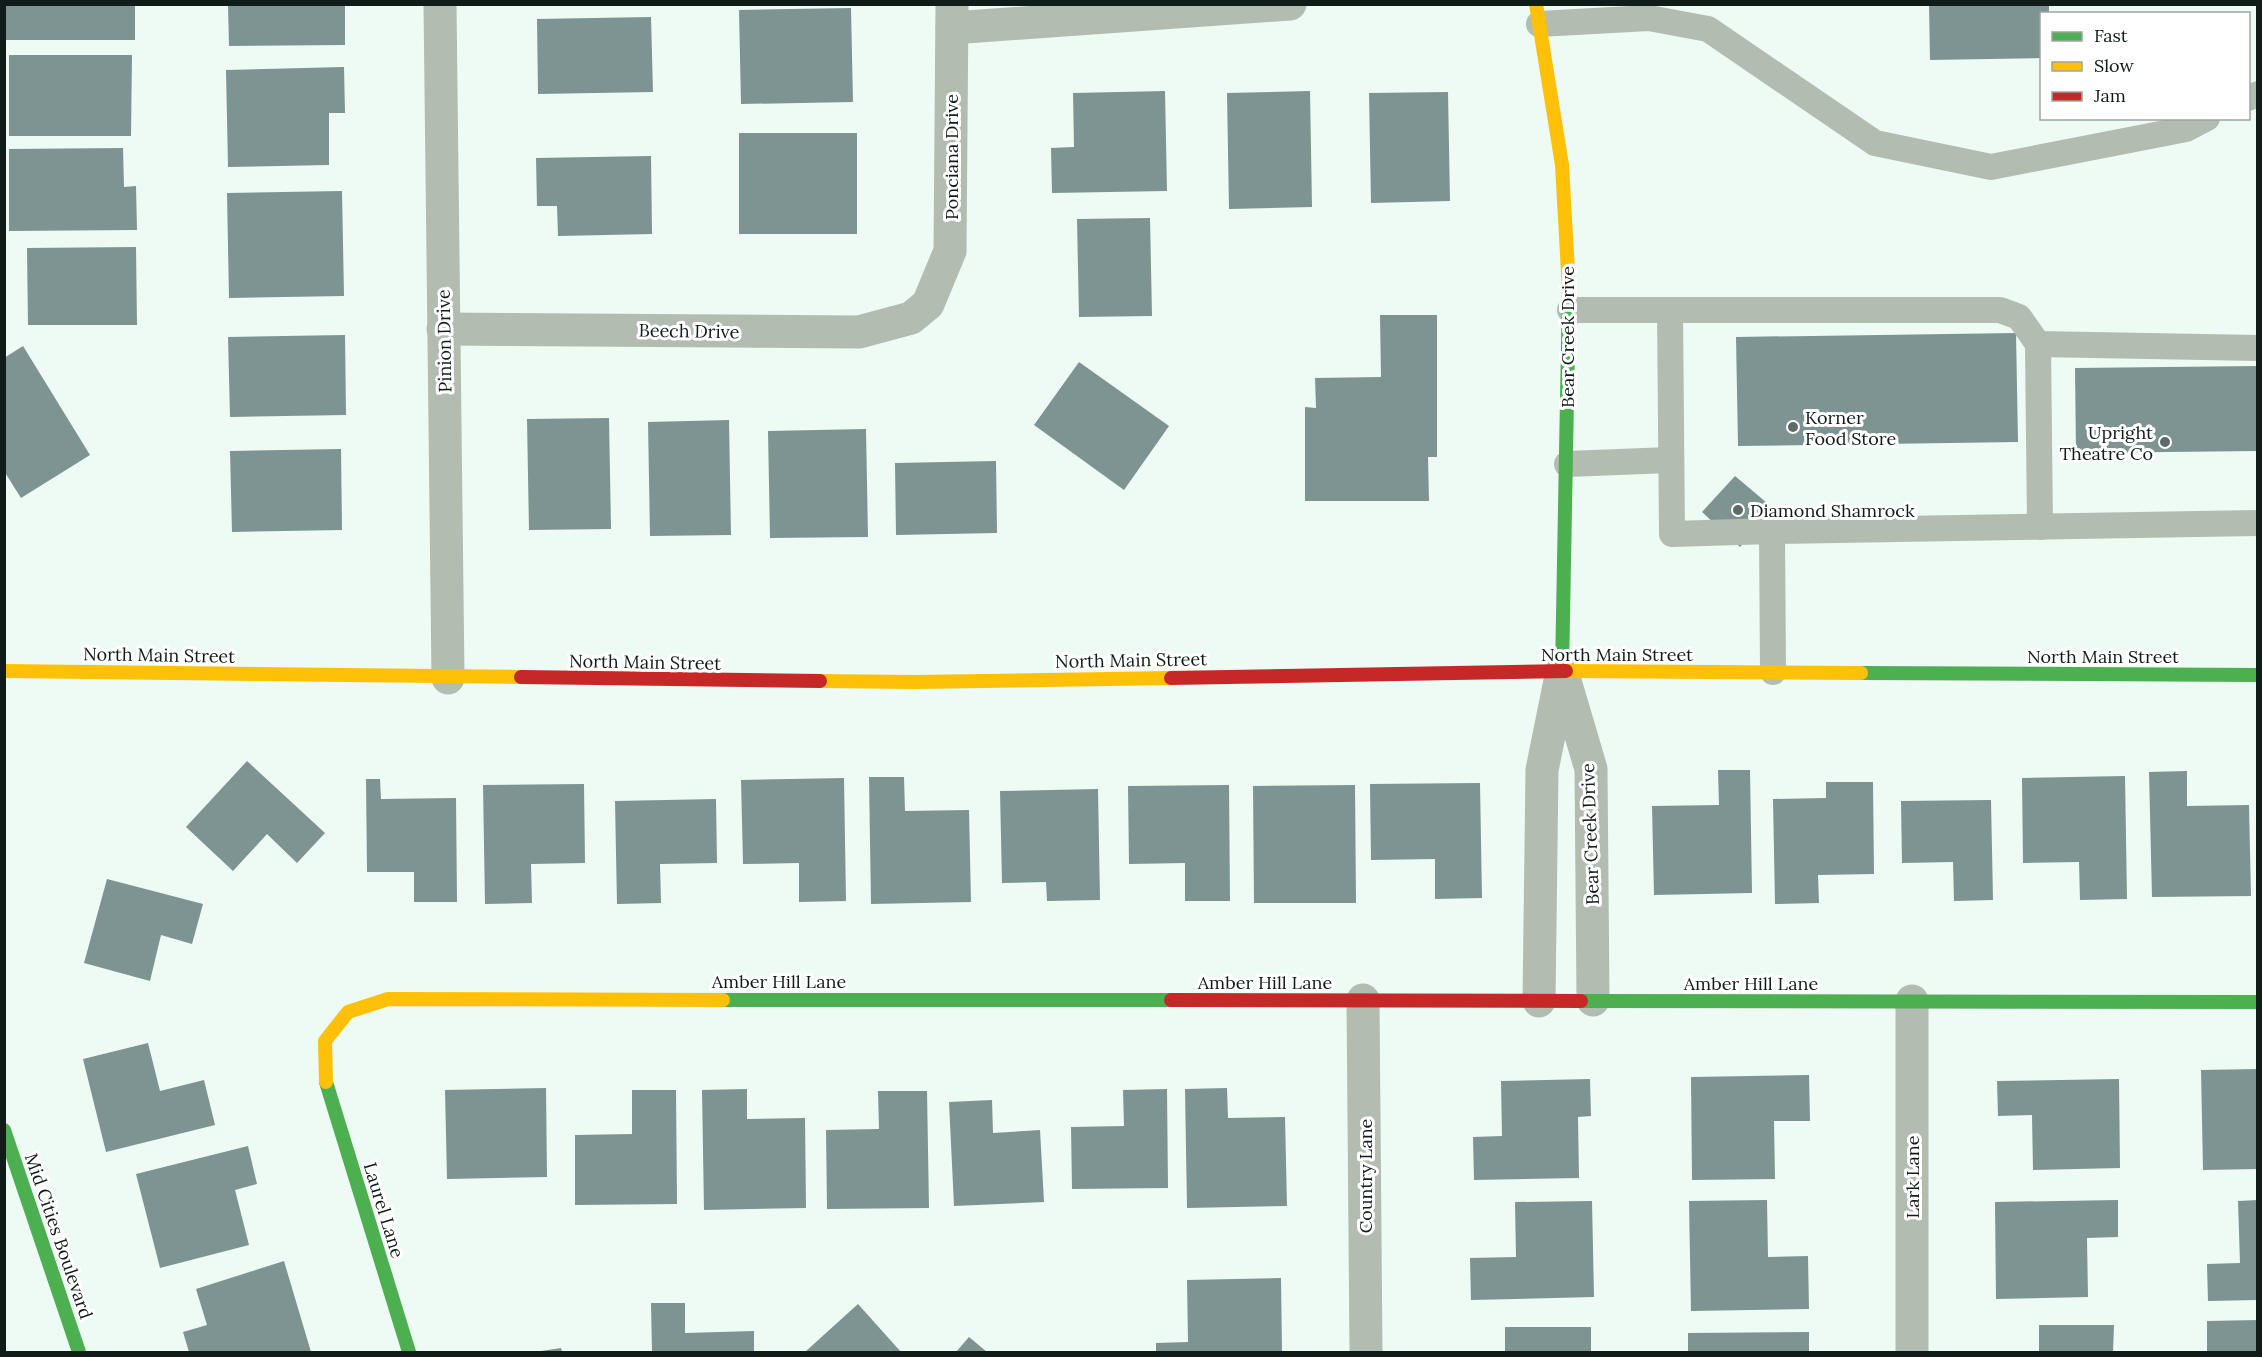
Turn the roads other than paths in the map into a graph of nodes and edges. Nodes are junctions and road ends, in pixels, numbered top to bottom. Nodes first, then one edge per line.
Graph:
1 (440, 4) edge
2 (1290, 4) edge
3 (1537, 14) edge
4 (952, 16) edge
5 (2203, 120) edge
6 (928, 304) joint
7 (1570, 310) junction
8 (1670, 310) junction
9 (444, 328) junction
10 (2038, 344) junction
11 (2258, 348) edge
12 (1670, 460) junction
13 (1567, 464) junction
14 (2258, 523) edge
15 (2040, 527) junction
16 (1772, 531) junction
17 (4, 671) edge
18 (1562, 671) junction
19 (1773, 672) junction
20 (2258, 675) edge
21 (447, 678) junction
22 (1363, 1000) junction
23 (1593, 1000) junction
24 (1539, 1001) junction
25 (1912, 1001) junction
26 (2258, 1002) edge
27 (325, 1078) joint
28 (4, 1130) edge
29 (79, 1353) edge
30 (409, 1353) edge
31 (1366, 1353) edge
32 (1912, 1353) edge

1 - 9 street, Pinion Drive
2 - 4 street
3 - 5 lane
3 - 7 street, Bear Creek Drive
4 - 6 street, Ponciana Drive
6 - 9 street, Beech Drive
7 - 8 lane
7 - 13 street, Bear Creek Drive
8 - 10 lane
8 - 12 lane
9 - 21 street, Pinion Drive
10 - 11 lane
10 - 15 lane
12 - 13 lane
12 - 16 lane
13 - 18 street, Bear Creek Drive
14 - 15 lane
15 - 16 lane
16 - 19 lane
17 - 21 street, North Main Street
18 - 19 street, North Main Street
18 - 21 street, North Main Street
18 - 23 street, Bear Creek Drive
18 - 24 street, Bear Creek Drive
19 - 20 street, North Main Street
22 - 24 street, Amber Hill Lane
22 - 27 street, Amber Hill Lane
22 - 31 street, Country Lane
23 - 24 street, Amber Hill Lane
23 - 25 street, Amber Hill Lane
25 - 26 street, Amber Hill Lane
25 - 32 street, Lark Lane
27 - 30 street, Laurel Lane
28 - 29 street, Mid Cities Boulevard

